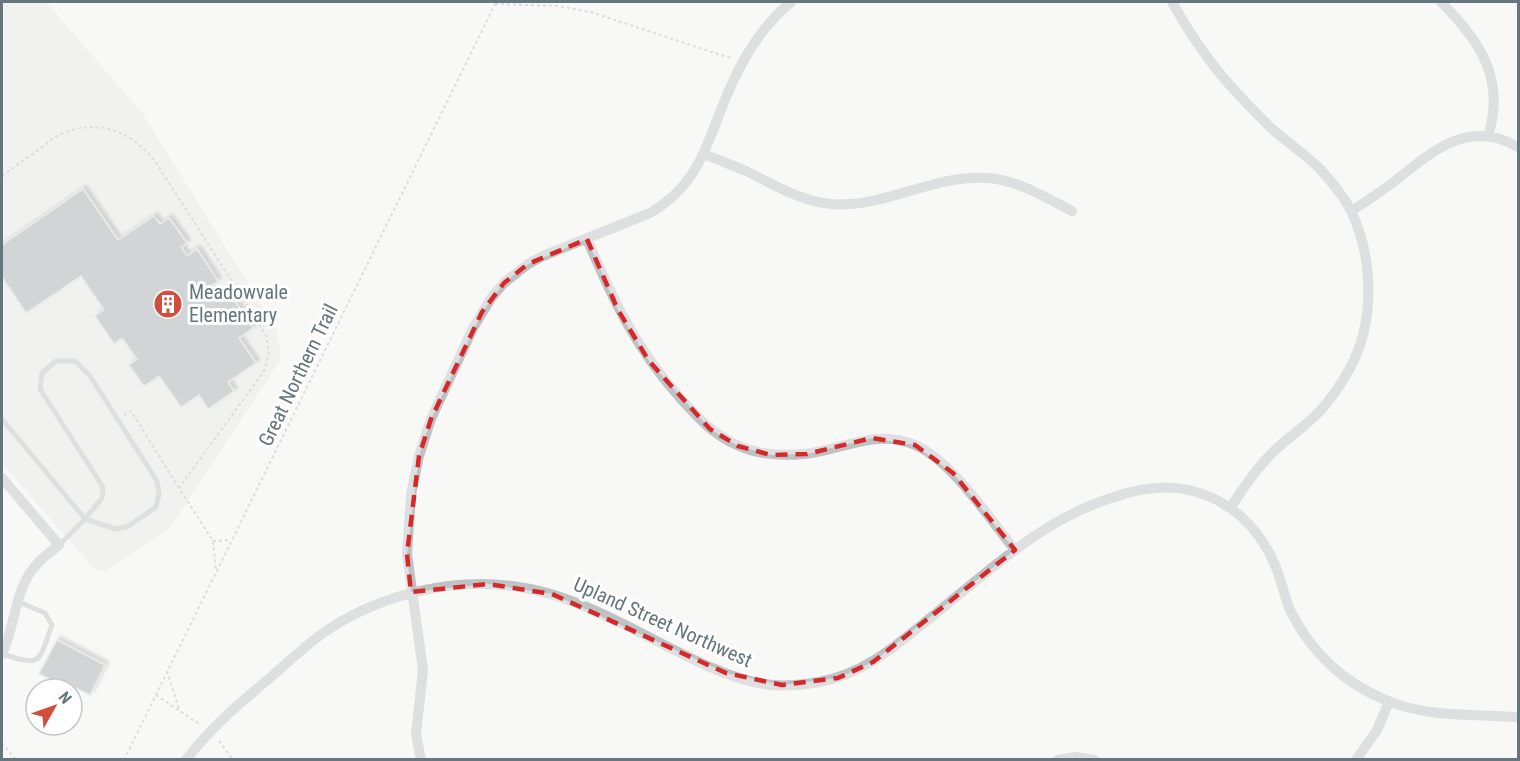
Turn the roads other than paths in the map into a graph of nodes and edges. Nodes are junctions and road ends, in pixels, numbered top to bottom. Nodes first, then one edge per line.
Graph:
1 (791, 2) edge
2 (1172, 2) edge
3 (1441, 2) edge
4 (1488, 136) junction
5 (1518, 147) edge
6 (704, 154) junction
7 (1072, 211) dead end
8 (1351, 211) junction
9 (587, 239) junction
10 (2, 419) edge
11 (2, 478) edge
12 (1231, 507) junction
13 (85, 519) junction
14 (59, 545) junction
15 (1015, 550) junction
16 (411, 592) junction
17 (17, 601) junction
18 (2, 654) edge
19 (1389, 702) junction
20 (1518, 717) edge
21 (186, 759) edge
22 (421, 759) edge
23 (1058, 759) edge
24 (1094, 759) edge
25 (1356, 759) edge

1 - 6 street
2 - 8 street
3 - 4 street
4 - 5 street
4 - 8 street
6 - 7 street
6 - 9 street
8 - 12 street
9 - 15 street
9 - 16 street
10 - 13 lane
11 - 14 street
12 - 15 street, Upland Street Northwest
12 - 19 street, Upland Street Northwest
13 - 13 lane
13 - 14 lane
14 - 17 street
15 - 16 street, Upland Street Northwest
16 - 21 street, Upland Street Northwest
16 - 22 street
17 - 18 street
17 - 18 lane
19 - 20 street, Upland Street Northwest
19 - 25 street
23 - 24 street

